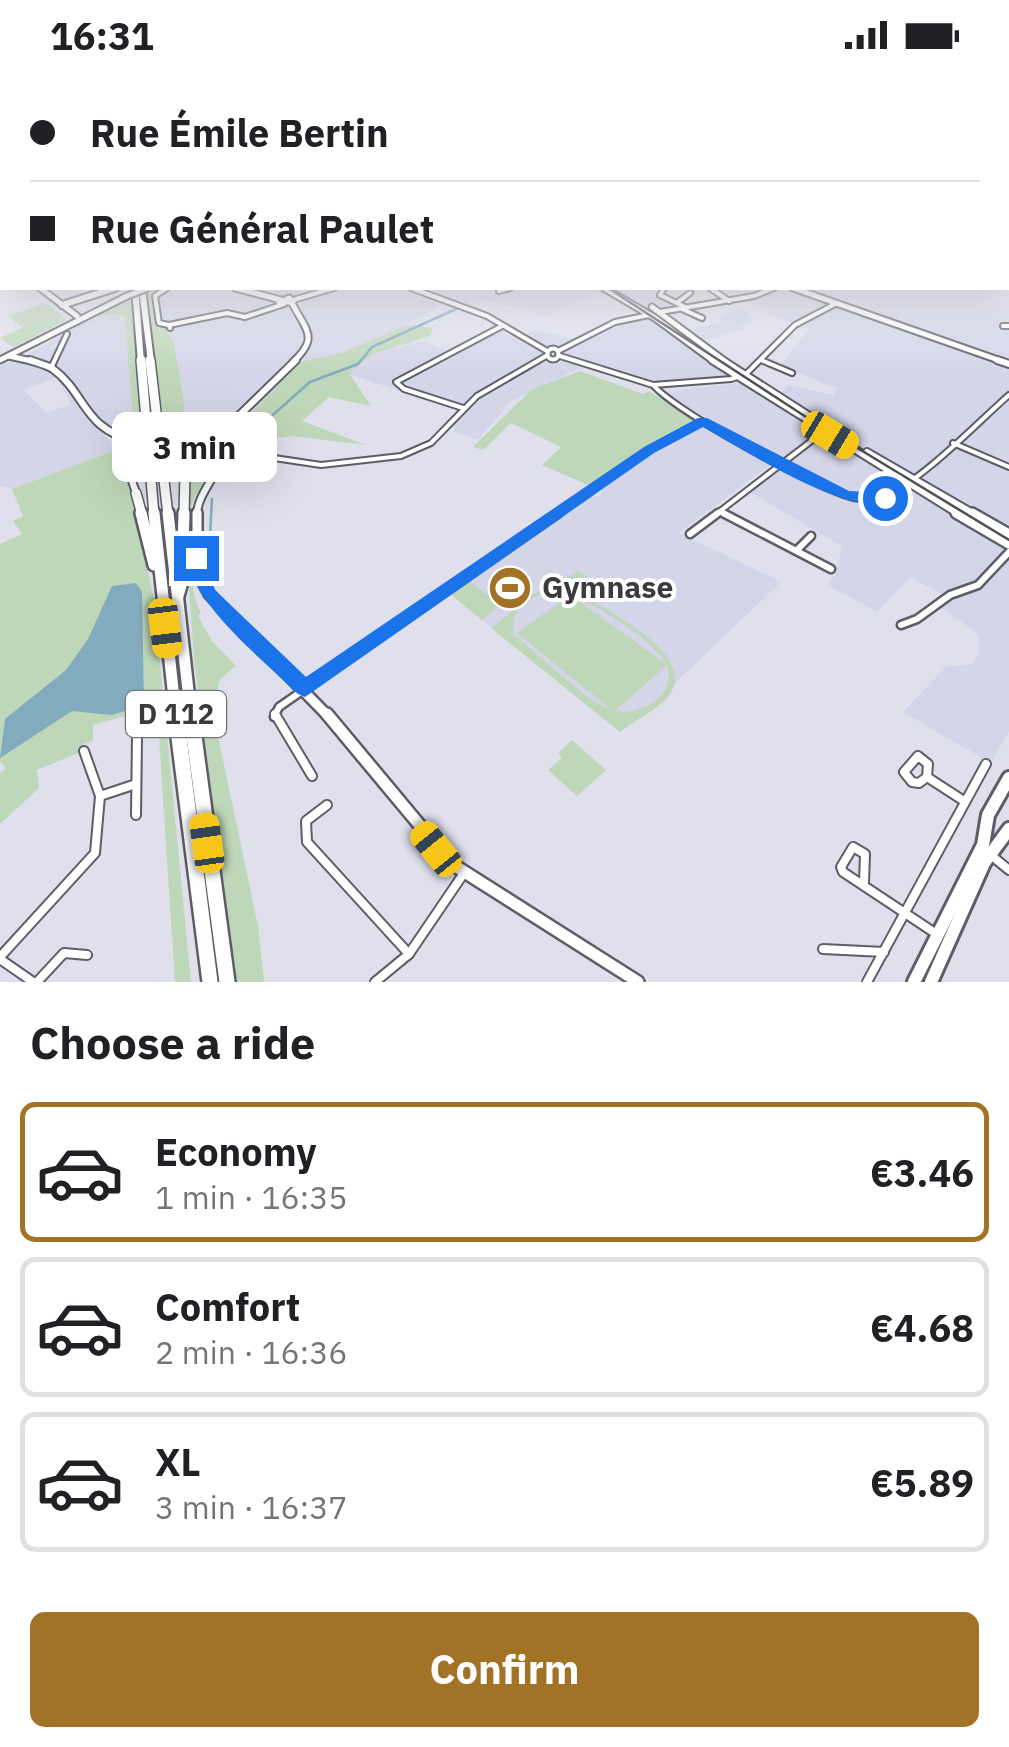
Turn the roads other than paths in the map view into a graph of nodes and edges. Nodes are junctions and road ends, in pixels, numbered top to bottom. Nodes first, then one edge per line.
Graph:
1 (42, 290) edge
2 (109, 290) edge
3 (138, 290) edge
4 (164, 290) edge
5 (241, 290) edge
6 (328, 290) edge
7 (416, 290) edge
8 (504, 290) edge
9 (608, 290) edge
10 (616, 290) edge
11 (663, 290) edge
12 (713, 290) edge
13 (767, 290) edge
14 (799, 290) edge
15 (499, 292) dead end
16 (690, 294) dead end
17 (728, 301) junction
18 (678, 302) junction
19 (837, 302) junction
20 (286, 304) junction
21 (62, 306) junction
22 (685, 308) junction
23 (657, 313) junction
24 (77, 318) junction
25 (702, 318) dead end
26 (502, 326) junction
27 (67, 334) dead end
28 (546, 353) junction
29 (559, 353) junction
30 (18, 355) junction
31 (0, 360) edge
32 (761, 360) junction
33 (1009, 364) edge
34 (51, 368) junction
35 (792, 373) dead end
36 (742, 376) junction
37 (653, 385) junction
38 (1009, 395) edge
39 (463, 408) junction
40 (702, 421) junction
41 (823, 432) junction
42 (223, 437) junction
43 (124, 440) junction
44 (953, 443) junction
45 (228, 451) junction
46 (197, 454) junction
47 (221, 458) junction
48 (784, 462) junction
49 (1009, 467) edge
50 (218, 470) junction
51 (909, 480) junction
52 (136, 493) joint
53 (720, 511) junction
54 (690, 534) dead end
55 (1009, 534) edge
56 (811, 536) dead end
57 (1009, 544) edge
58 (792, 552) junction
59 (1009, 552) edge
60 (831, 569) dead end
61 (160, 590) junction
62 (177, 600) junction
63 (901, 625) dead end
64 (305, 688) junction
65 (137, 737) dead end
66 (84, 751) dead end
67 (986, 764) dead end
68 (312, 776) dead end
69 (927, 778) dead end
70 (1009, 778) edge
71 (136, 784) junction
72 (100, 796) junction
73 (1005, 796) edge
74 (964, 801) junction
75 (327, 805) dead end
76 (136, 815) dead end
77 (1009, 828) edge
78 (990, 853) junction
79 (1009, 870) edge
80 (465, 873) junction
81 (864, 882) dead end
82 (908, 914) junction
83 (943, 939) junction
84 (823, 950) dead end
85 (884, 952) junction
86 (409, 954) junction
87 (87, 955) dead end
88 (0, 958) edge
89 (35, 982) edge
90 (210, 982) edge
91 (227, 982) edge
92 (375, 982) edge
93 (638, 982) edge
94 (867, 982) edge
95 (914, 982) edge
96 (930, 982) edge

1 - 21 street
2 - 21 highway
3 - 24 street
3 - 61 highway, D 112
3 - 62 highway, D 112
4 - 20 street
5 - 20 street
6 - 20 street
7 - 26 street
8 - 15 street
9 - 23 street
10 - 23 street
11 - 18 street
12 - 17 street
13 - 17 street
14 - 19 street
16 - 18 street
17 - 22 street
18 - 22 street
19 - 32 street
19 - 33 street
20 - 42 street
21 - 24 street
22 - 23 street
22 - 25 street
23 - 29 street
23 - 36 street
24 - 30 street
26 - 28 street
26 - 39 street
27 - 34 street
28 - 29 street
28 - 39 street
29 - 37 street
30 - 31 street
30 - 34 street
32 - 35 street
32 - 36 street
34 - 43 street
36 - 37 street
36 - 41 street
36 - 51 street
37 - 40 street
38 - 44 street
39 - 45 street
40 - 48 street
40 - 64 street
41 - 48 street
41 - 51 street
42 - 45 street
42 - 46 street
43 - 46 street, bridge
43 - 52 street
44 - 49 street
44 - 51 street
45 - 47 street
46 - 47 street
46 - 50 street
46 - 62 highway
47 - 50 street
48 - 51 street
48 - 53 street
50 - 64 street
51 - 55 street
51 - 57 street
52 - 61 highway
53 - 54 street
53 - 58 street
56 - 58 street
58 - 60 street
59 - 63 street
61 - 90 highway, D 112
62 - 91 highway, D 112
64 - 68 street
64 - 80 street
65 - 71 street
66 - 72 street
67 - 74 street
69 - 74 street
70 - 73 main road
71 - 72 street
71 - 76 street
72 - 88 street
73 - 83 main road
74 - 82 street
75 - 86 street
77 - 78 main road
78 - 79 street
78 - 83 main road
80 - 86 street
80 - 93 street
81 - 82 street
82 - 83 street
82 - 85 street
83 - 95 main road
83 - 96 main road
84 - 85 street
85 - 94 street
86 - 92 street
87 - 89 street
88 - 89 street

